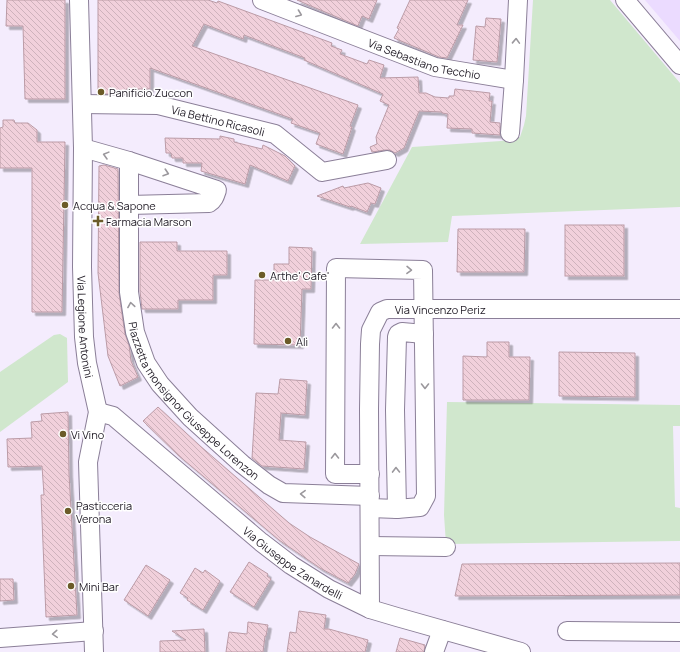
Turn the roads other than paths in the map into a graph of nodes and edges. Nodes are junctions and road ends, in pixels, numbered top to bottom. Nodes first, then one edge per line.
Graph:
1 (79, 0) edge
2 (262, 0) edge
3 (518, 0) edge
4 (625, 0) edge
5 (680, 65) edge
6 (514, 80) junction
7 (82, 104) junction
8 (510, 133) dead end
9 (83, 148) junction
10 (387, 160) dead end
11 (129, 161) junction
12 (129, 205) junction
13 (424, 309) junction
14 (680, 309) edge
15 (424, 334) junction
16 (98, 412) junction
17 (370, 474) junction
18 (370, 502) junction
19 (397, 509) junction
20 (370, 546) junction
21 (446, 547) dead end
22 (370, 609) junction
23 (442, 630) junction
24 (94, 631) junction
25 (567, 632) dead end
26 (680, 632) edge
27 (0, 638) edge
28 (94, 652) edge
29 (434, 652) edge
30 (521, 652) edge

1 - 7 street, Via Legione Antonini
2 -> 6 street, Via Sebastiano Tecchio
6 -> 3 street
4 - 5 street
6 - 8 street
7 - 9 street, Via Legione Antonini
7 - 10 street, Via Bettino Ricasoli
11 -> 9 street
9 - 16 street, Via Legione Antonini
11 - 12 street, Piazzetta monsignor Giuseppe Lorenzon
11 -> 12 street
18 -> 12 street, Piazzetta monsignor Giuseppe Lorenzon
13 - 14 street, Via Vincenzo Periz
13 - 15 street
13 - 17 street, Via Vincenzo Periz
17 -> 13 street
15 -> 19 street, Piazzetta monsignor Giuseppe Lorenzon
19 -> 15 street
16 - 22 street, Via Giuseppe Zanardelli
16 - 24 street, Via Legione Antonini
17 - 18 street, Via Vincenzo Periz
18 - 19 street, Piazzetta monsignor Giuseppe Lorenzon
18 - 20 street, Via Vincenzo Periz
20 - 21 street
20 - 22 street, Via Vincenzo Periz
22 - 23 street, Via Giuseppe Zanardelli
23 - 29 street
23 - 30 street, Via Giuseppe Zanardelli
24 -> 27 street
24 - 28 street, Via Legione Antonini
25 - 26 street

